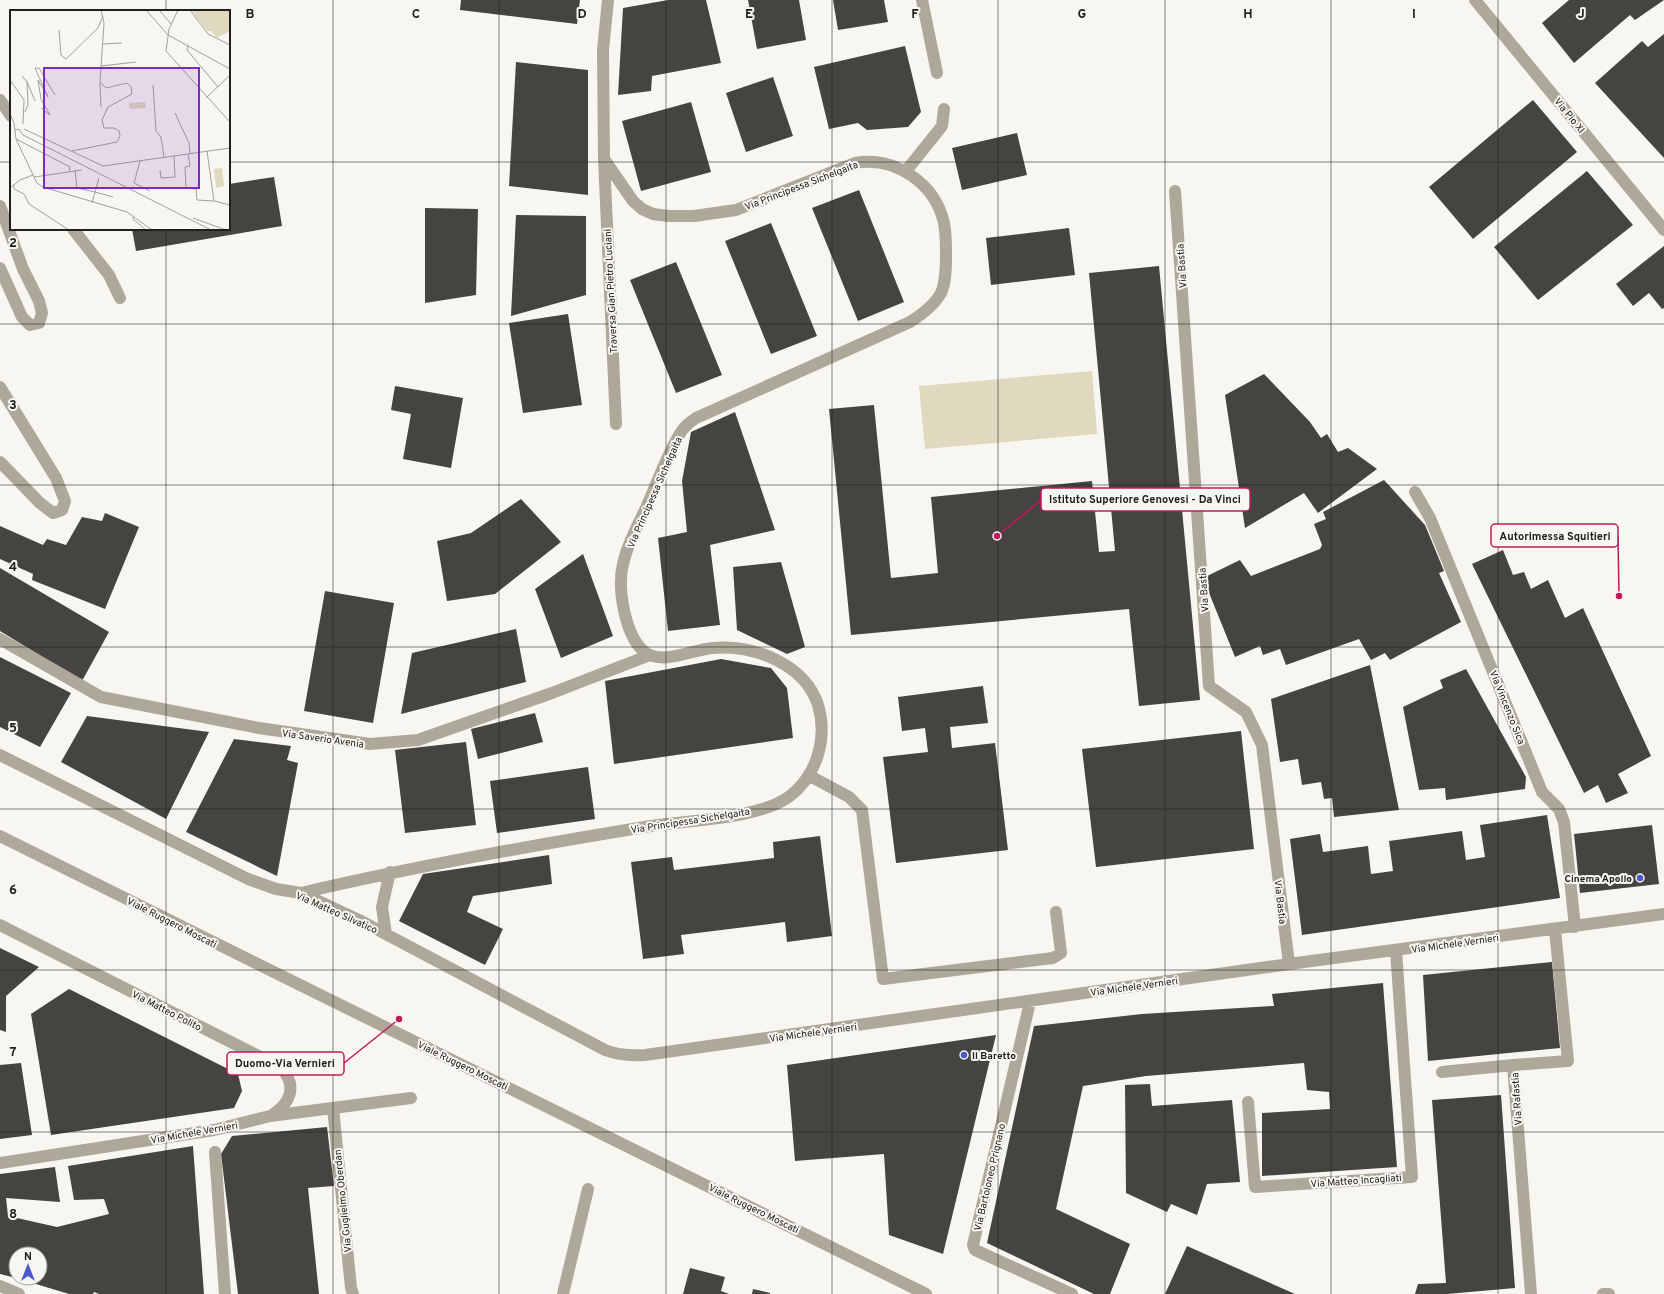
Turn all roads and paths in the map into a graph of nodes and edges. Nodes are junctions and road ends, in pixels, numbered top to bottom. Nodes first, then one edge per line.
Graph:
1 (608, 0) edge
2 (922, 0) edge
3 (1475, 0) edge
4 (937, 73) dead end
5 (0, 100) edge
6 (944, 109) dead end
7 (10, 115) edge
8 (604, 159) junction
9 (906, 171) junction
10 (1176, 191) dead end
11 (0, 206) edge
12 (74, 230) edge
13 (1664, 230) edge
14 (0, 268) edge
15 (120, 298) dead end
16 (0, 387) edge
17 (616, 424) dead end
18 (0, 462) edge
19 (1415, 492) dead end
20 (0, 639) edge
21 (650, 655) junction
22 (0, 755) edge
23 (810, 776) junction
24 (0, 836) edge
25 (390, 872) junction
26 (301, 893) junction
27 (1056, 912) dead end
28 (1664, 914) edge
29 (0, 924) edge
30 (1575, 927) junction
31 (1555, 930) junction
32 (386, 934) junction
33 (1396, 951) junction
34 (1289, 964) junction
35 (1030, 1002) junction
36 (605, 1050) joint
37 (1514, 1065) junction
38 (1442, 1072) dead end
39 (411, 1098) dead end
40 (1248, 1102) dead end
41 (333, 1108) junction
42 (270, 1116) junction
43 (215, 1152) dead end
44 (0, 1163) edge
45 (588, 1189) dead end
46 (0, 1286) edge
47 (19, 1294) edge
48 (225, 1294) edge
49 (353, 1294) edge
50 (563, 1294) edge
51 (926, 1294) edge
52 (1072, 1294) edge
53 (1531, 1294) edge
54 (1603, 1294) edge
55 (1609, 1294) edge

1 - 8 street
2 - 4 street
3 - 13 street, Via Pio XI
5 - 7 street
6 - 9 street
8 - 9 street, Via Principessa Sichelgaita
8 - 17 street, Traversa Gian Pietro Luciani
9 - 21 street, Via Principessa Sichelgaita
10 - 34 street, Via Bastia
11 - 14 street
12 - 15 street
16 - 18 street
19 - 30 street, Via Vincenzo Sica
20 - 21 street, Via Saverio Avenia
21 - 23 street, Via Principessa Sichelgaita
22 - 26 street, Via Matteo Silvatico
23 - 25 street, Via Principessa Sichelgaita
23 - 27 street
24 - 51 street, Viale Ruggero Moscati, bridge
25 - 26 street, Via Principessa Sichelgaita
25 - 32 street
26 - 32 street, Via Matteo Silvatico
28 - 30 street, Via Michele Vernieri
29 - 42 street, Via Matteo Polito
30 - 31 street, Via Michele Vernieri
31 - 33 street, Via Michele Vernieri
31 - 37 street, Via Rafastia
32 - 36 street, Via Matteo Silvatico
33 - 34 street, Via Michele Vernieri
33 - 40 street, Via Matteo Incagliati
34 - 35 street, Via Michele Vernieri
35 - 36 street, Via Michele Vernieri
35 - 52 street, Via Bartoloneo Prignano
37 - 38 street
37 - 53 street, Via Rafastia
39 - 41 street, Via Michele Vernieri
41 - 42 street, Via Michele Vernieri
41 - 49 street, Via Guglielmo Oberdan
42 - 44 street, Via Michele Vernieri
43 - 48 street
45 - 50 street
46 - 47 street
54 - 55 street

